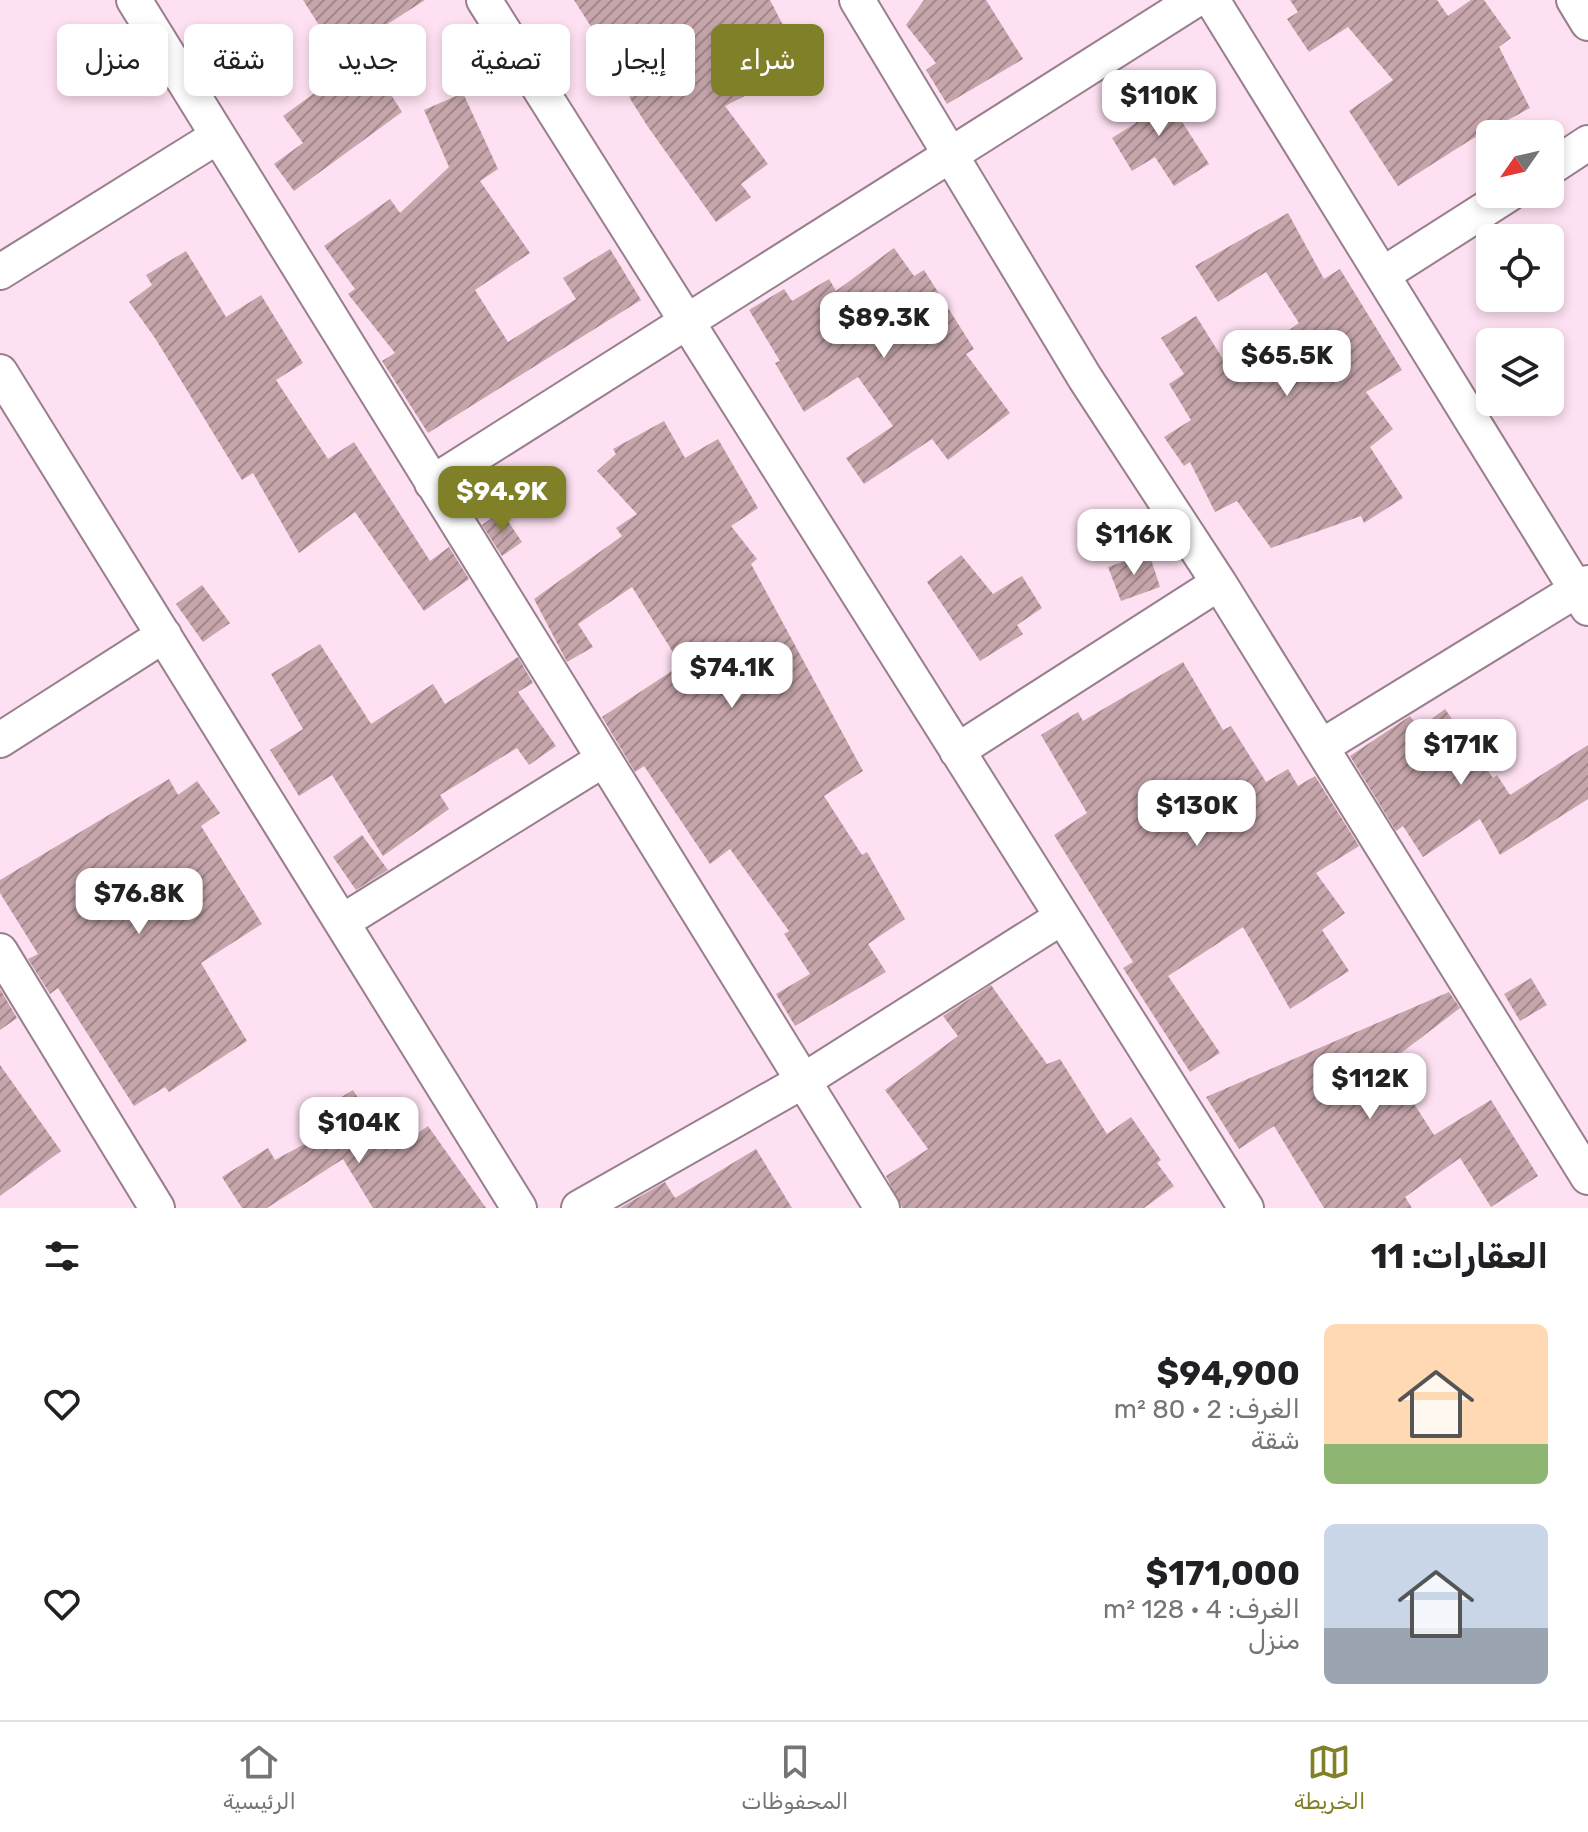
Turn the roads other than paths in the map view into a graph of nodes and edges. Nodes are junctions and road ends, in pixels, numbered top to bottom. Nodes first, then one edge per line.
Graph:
1 (134, 0) edge
2 (484, 0) edge
3 (857, 0) edge
4 (1195, 0) edge
5 (1212, 0) edge
6 (1574, 0) edge
7 (1588, 23) edge
8 (218, 136) junction
9 (1588, 143) edge
10 (952, 153) junction
11 (1564, 159) edge
12 (1487, 208) edge
13 (0, 272) edge
14 (1382, 275) junction
15 (687, 323) junction
16 (0, 372) edge
17 (432, 483) junction
18 (1219, 583) junction
19 (1584, 593) edge
20 (164, 635) junction
21 (0, 740) edge
22 (1321, 747) junction
23 (957, 751) junction
24 (604, 759) junction
25 (1062, 917) junction
26 (342, 922) junction
27 (0, 951) edge
28 (803, 1081) junction
29 (1588, 1177) edge
30 (157, 1208) edge
31 (519, 1208) edge
32 (579, 1208) edge
33 (882, 1208) edge
34 (1246, 1208) edge

1 - 8 street
2 - 15 street
3 - 10 street
4 - 10 street
5 - 14 street
6 - 7 street
8 - 13 street
8 - 17 street
9 - 11 street
10 - 15 street
10 - 18 street
12 - 14 street
14 - 19 street
15 - 17 street
15 - 23 street
16 - 20 street
17 - 24 street
18 - 22 street
18 - 23 street
19 - 22 street
20 - 21 street
20 - 26 street
22 - 29 street
23 - 25 street
24 - 26 street
24 - 28 street
25 - 28 street
25 - 34 street
26 - 31 street
27 - 30 street
28 - 32 street
28 - 33 street

